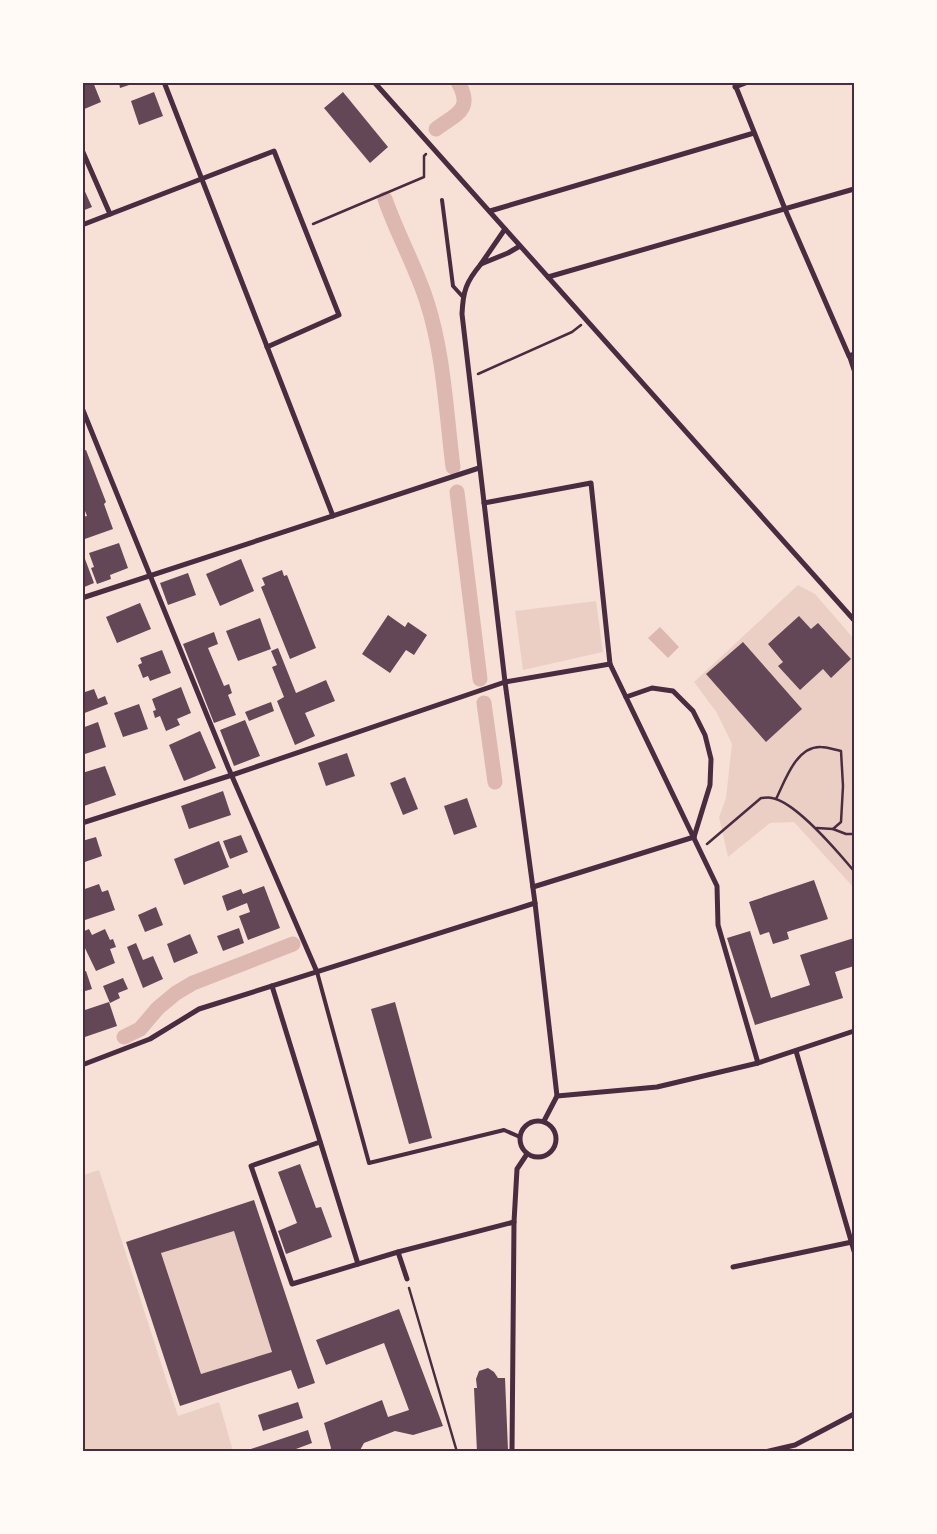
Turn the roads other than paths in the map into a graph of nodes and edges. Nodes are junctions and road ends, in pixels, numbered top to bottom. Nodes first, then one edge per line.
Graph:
1 (164, 82) edge
2 (374, 82) edge
3 (748, 82) edge
4 (735, 85) edge
5 (754, 133) junction
6 (82, 150) edge
7 (201, 179) junction
8 (854, 189) edge
9 (442, 200) dead end
10 (785, 210) junction
11 (490, 212) junction
12 (110, 214) junction
13 (82, 225) edge
14 (505, 229) junction
15 (520, 246) junction
16 (481, 264) junction
17 (548, 277) junction
18 (463, 297) junction
19 (267, 347) junction
20 (852, 355) edge
21 (854, 371) edge
22 (82, 408) edge
23 (480, 468) junction
24 (484, 503) junction
25 (333, 516) junction
26 (150, 576) junction
27 (82, 598) edge
28 (854, 620) edge
29 (610, 664) junction
30 (505, 682) junction
31 (626, 698) junction
32 (232, 775) junction
33 (82, 823) edge
34 (694, 837) junction
35 (533, 886) junction
36 (536, 903) junction
37 (317, 972) junction
38 (272, 986) junction
39 (854, 1031) edge
40 (796, 1051) junction
41 (758, 1063) junction
42 (82, 1065) edge
43 (557, 1096) junction
44 (544, 1121) junction
45 (520, 1137) junction
46 (320, 1142) junction
47 (526, 1154) junction
48 (514, 1222) junction
49 (852, 1242) junction
50 (854, 1251) edge
51 (398, 1252) junction
52 (358, 1264) junction
53 (733, 1267) dead end
54 (407, 1279) road end
55 (854, 1414) edge
56 (795, 1445) junction
57 (512, 1452) edge
58 (765, 1452) edge
59 (798, 1452) edge

1 - 7 street
2 - 11 street
3 - 4 street
4 - 5 street
5 - 10 street
5 - 11 street
6 - 12 street
7 - 12 street
7 - 19 street
7 - 19 street
8 - 10 street
9 - 18 lane
10 - 17 street
10 - 20 street
11 - 14 street
12 - 13 street
14 - 15 street
14 - 16 street
15 - 16 street
15 - 17 street
16 - 18 street
17 - 28 street
18 - 23 street
19 - 25 street
20 - 21 lane
22 - 26 street
23 - 24 street
23 - 25 street
24 - 29 street
24 - 30 street
25 - 26 street
26 - 27 street
26 - 32 street
29 - 30 street
29 - 31 street
30 - 32 street
30 - 35 street
31 - 34 street
31 - 34 street
32 - 33 street
32 - 37 street
34 - 35 street
34 - 41 street
35 - 36 street
36 - 37 street
36 - 43 street
37 - 38 street
37 - 45 lane
38 - 42 street
38 - 46 street
39 - 40 street
40 - 41 street
40 - 49 street
41 - 43 street
43 - 44 street
44 - 45 street
44 - 47 street
45 - 47 street
46 - 52 street
46 - 52 street
47 - 48 street
48 - 51 street
48 - 57 street
49 - 50 street
49 - 53 street
51 - 52 street
51 - 54 street
55 - 56 street
56 - 58 street
56 - 59 street

